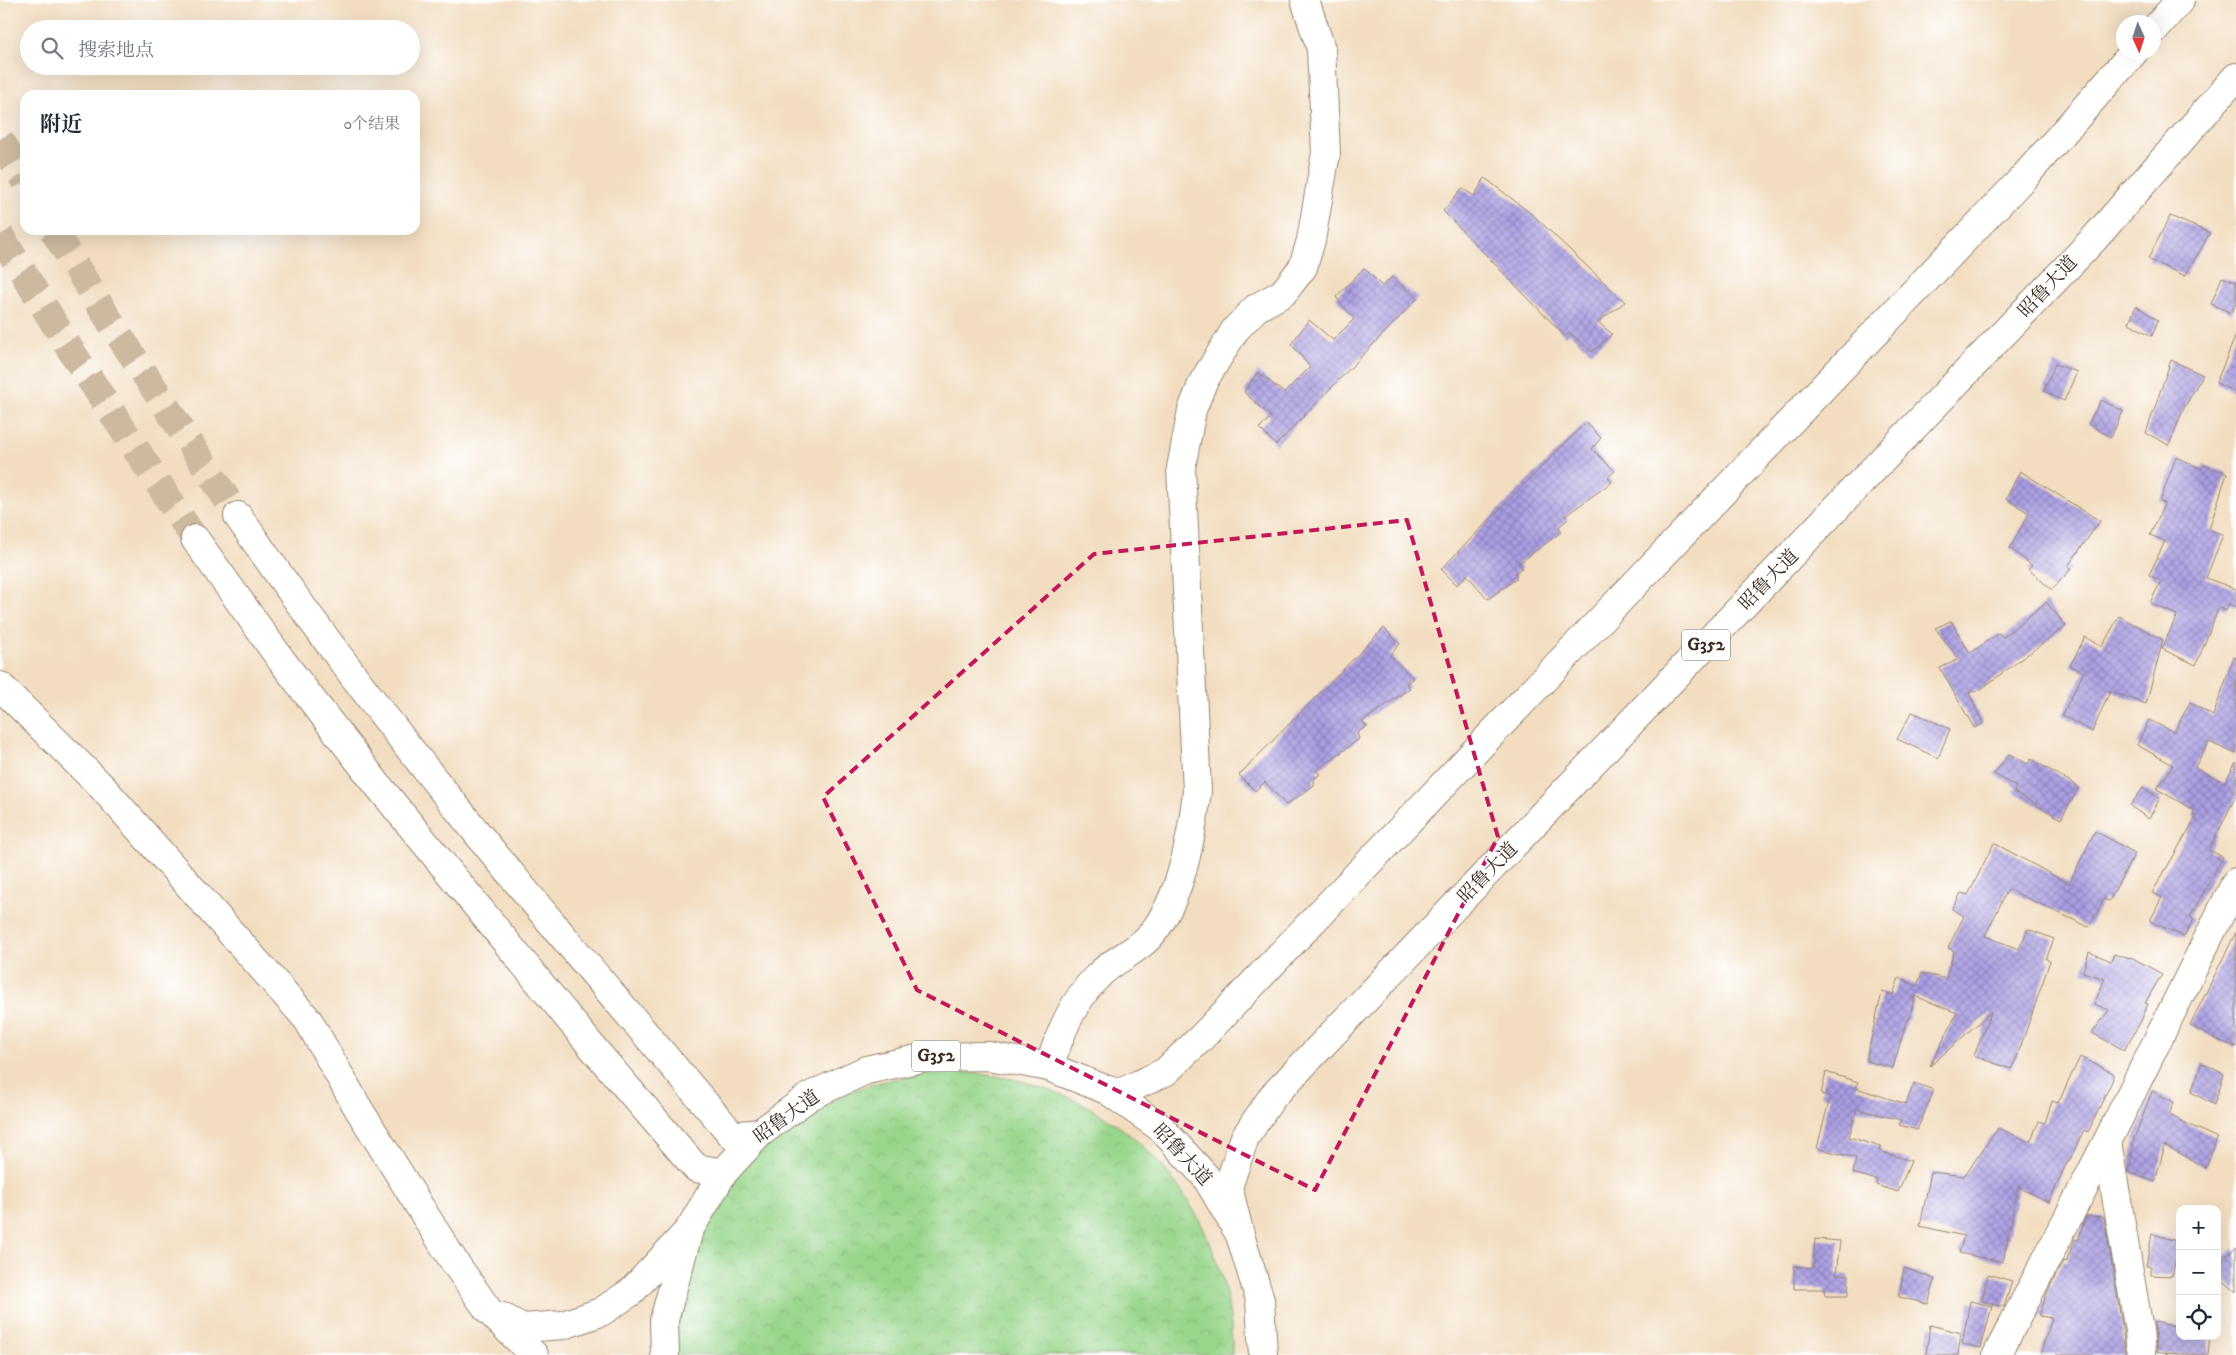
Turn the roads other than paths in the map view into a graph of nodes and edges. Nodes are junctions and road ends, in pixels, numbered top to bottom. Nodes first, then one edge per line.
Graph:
1 (1305, 0) edge
2 (2180, 0) edge
3 (2161, 22) edge
4 (2127, 60) edge
5 (2236, 77) edge
6 (238, 516) tunnel mouth
7 (195, 539) tunnel mouth
8 (0, 686) edge
9 (2236, 882) edge
10 (1049, 1067) junction
11 (1106, 1090) junction
12 (760, 1133) junction
13 (2107, 1142) junction
14 (723, 1173) junction
15 (689, 1230) junction
16 (1240, 1235) junction
17 (488, 1310) junction
18 (534, 1355) edge
19 (665, 1355) edge
20 (1263, 1355) edge
21 (1997, 1355) edge
22 (2141, 1355) edge

1 - 10 main road
2 - 3 main road
4 - 11 main road, 昭鲁大道 / G352
5 - 16 main road, 昭鲁大道 / G352
6 - 12 main road
7 - 14 main road
8 - 17 main road
9 - 13 main road
10 - 11 main road, 昭鲁大道 / G352
10 - 12 main road, 昭鲁大道 / G352
11 - 16 main road, 昭鲁大道 / G352
12 - 14 main road, 昭鲁大道 / G352
13 - 21 main road
13 - 22 main road
14 - 15 main road, 昭鲁大道 / G352
15 - 17 main road
15 - 19 main road, 昭鲁大道 / G352
16 - 20 main road, 昭鲁大道 / G352
17 - 18 main road

